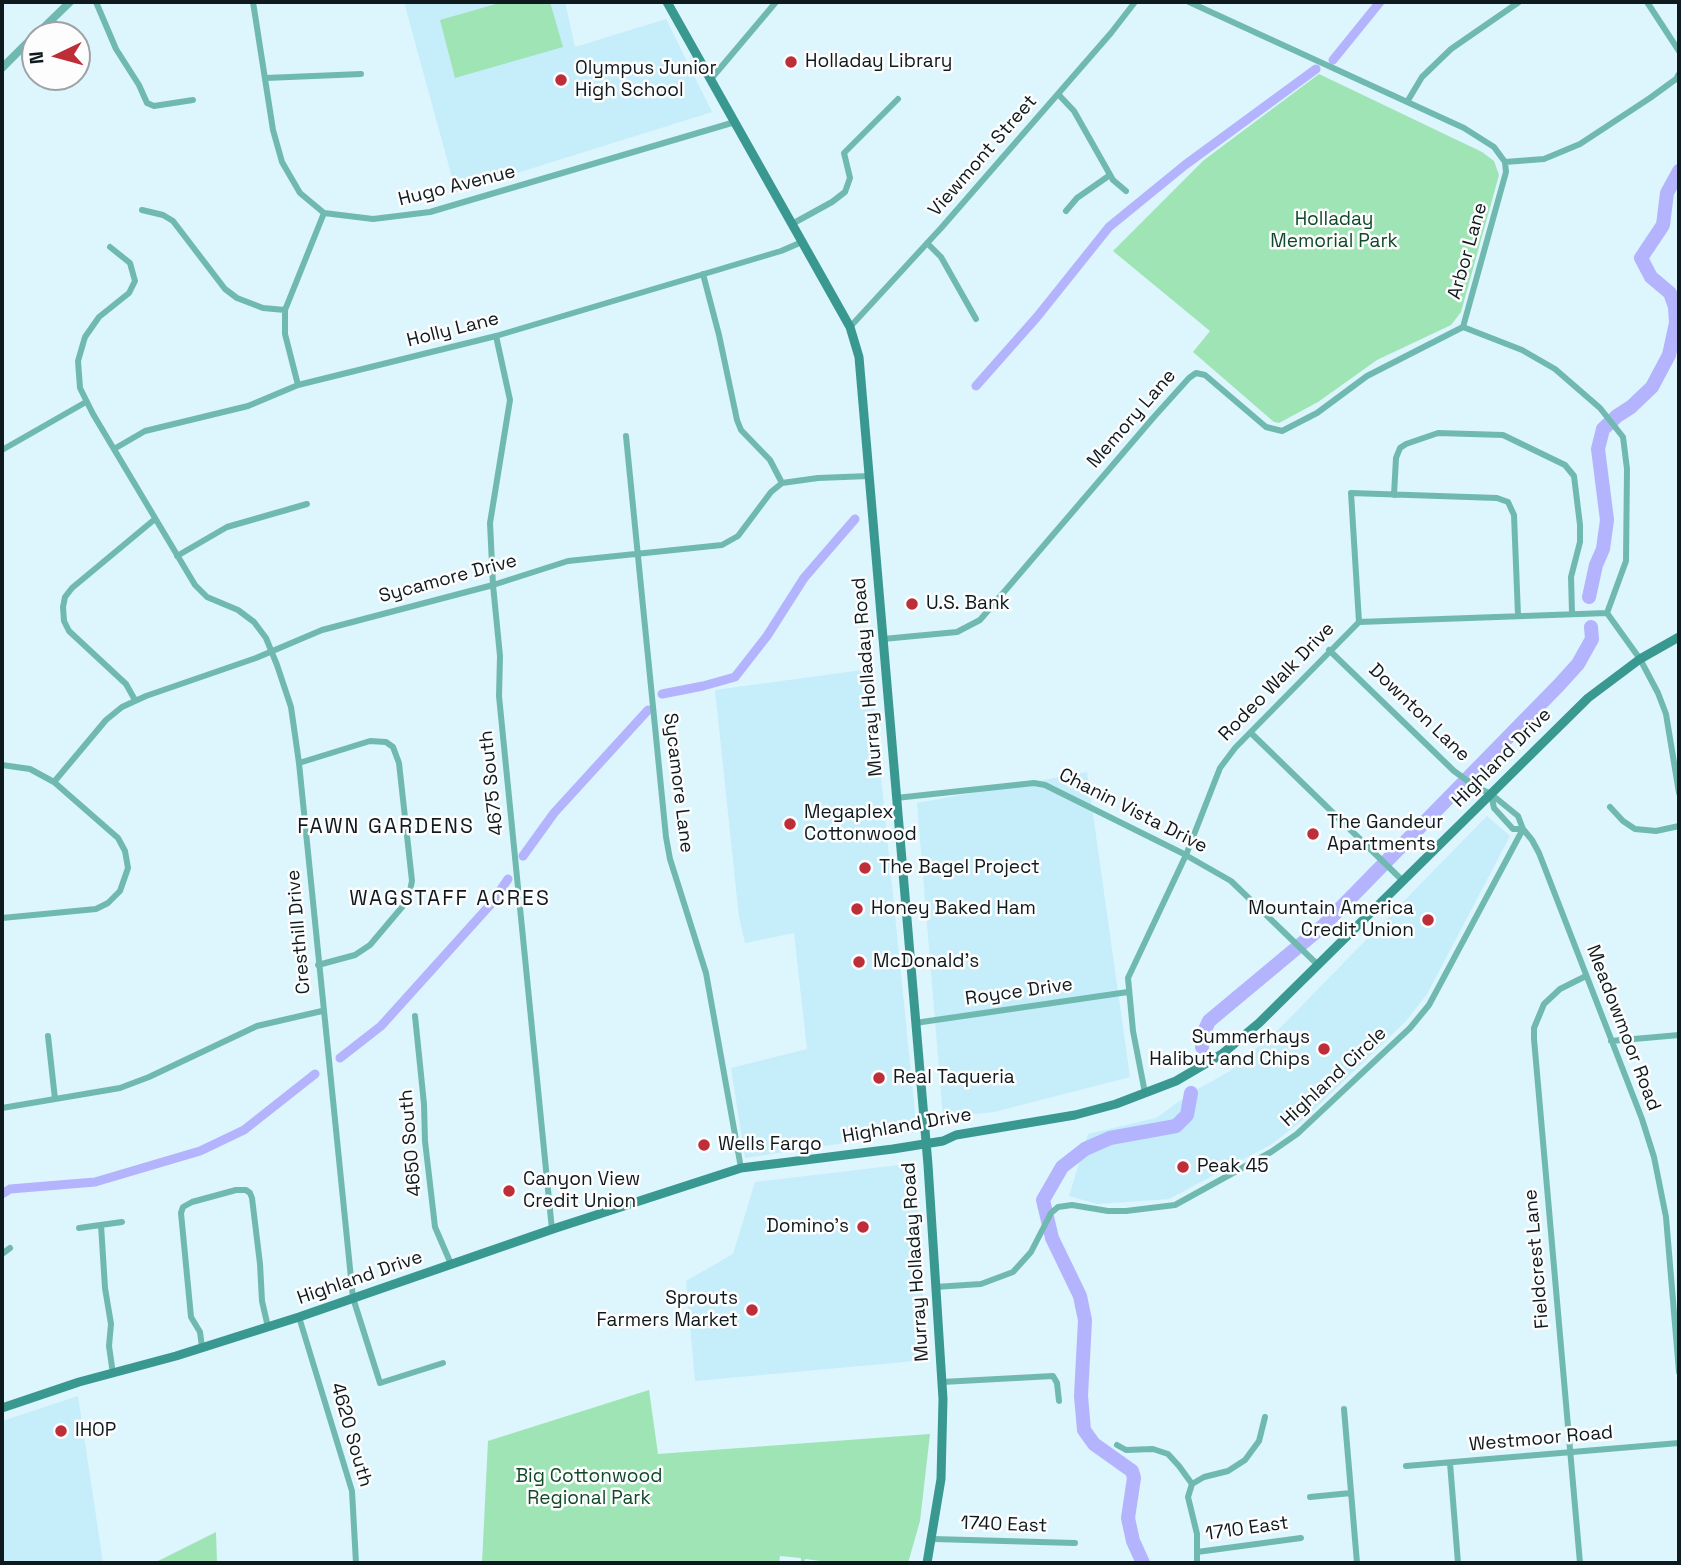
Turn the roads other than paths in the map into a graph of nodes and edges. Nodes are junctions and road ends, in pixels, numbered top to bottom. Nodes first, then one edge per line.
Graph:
1 (70, 2) edge
2 (96, 2) edge
3 (253, 2) edge
4 (667, 2) edge
5 (776, 2) edge
6 (1135, 2) edge
7 (1189, 2) edge
8 (1519, 2) edge
9 (1647, 2) edge
10 (50, 21) edge
11 (21, 49) edge
12 (1679, 51) edge
13 (2, 68) edge
14 (361, 74) dead end
15 (1679, 74) edge
16 (266, 78) junction
17 (711, 79) junction
18 (1058, 94) junction
19 (898, 99) dead end
20 (193, 100) dead end
21 (1407, 102) junction
22 (734, 122) junction
23 (1505, 162) junction
24 (1110, 176) junction
25 (1126, 191) dead end
26 (142, 210) dead end
27 (1066, 211) dead end
28 (324, 213) junction
29 (792, 223) junction
30 (802, 242) junction
31 (928, 243) junction
32 (110, 247) dead end
33 (703, 274) junction
34 (285, 310) junction
35 (976, 319) dead end
36 (850, 327) junction
37 (1463, 327) junction
38 (496, 336) junction
39 (298, 385) junction
40 (86, 402) junction
41 (626, 436) dead end
42 (114, 449) junction
43 (2, 450) edge
44 (869, 476) junction
45 (782, 483) junction
46 (1394, 495) junction
47 (307, 504) dead end
48 (155, 519) junction
49 (637, 553) junction
50 (177, 556) junction
51 (493, 585) junction
52 (1572, 613) junction
53 (1607, 613) junction
54 (1518, 615) junction
55 (1359, 622) junction
56 (1679, 637) edge
57 (883, 639) junction
58 (1329, 650) junction
59 (272, 652) junction
60 (1640, 659) junction
61 (135, 700) junction
62 (1251, 733) junction
63 (299, 763) junction
64 (2, 765) edge
65 (54, 782) junction
66 (1679, 793) edge
67 (1491, 794) junction
68 (896, 798) junction
69 (1610, 807) dead end
70 (1679, 826) edge
71 (1523, 829) junction
72 (1186, 855) junction
73 (1404, 881) junction
74 (2, 918) edge
75 (318, 965) junction
76 (1318, 965) junction
77 (1586, 976) junction
78 (1128, 992) junction
79 (322, 1011) junction
80 (415, 1016) dead end
81 (915, 1023) junction
82 (1679, 1035) edge
83 (48, 1036) dead end
84 (1611, 1041) junction
85 (1145, 1093) junction
86 (55, 1099) junction
87 (2, 1108) edge
88 (925, 1143) junction
89 (741, 1168) junction
90 (122, 1222) dead end
91 (102, 1225) junction
92 (79, 1228) dead end
93 (552, 1230) junction
94 (10, 1248) dead end
95 (2, 1254) edge
96 (451, 1264) junction
97 (935, 1287) junction
98 (353, 1298) junction
99 (299, 1317) junction
100 (268, 1327) junction
101 (202, 1347) junction
102 (443, 1363) dead end
103 (1679, 1372) edge
104 (113, 1374) junction
105 (942, 1382) junction
106 (1059, 1401) dead end
107 (2, 1408) edge
108 (1344, 1409) dead end
109 (1265, 1417) dead end
110 (1679, 1443) edge
111 (1117, 1446) dead end
112 (1570, 1452) junction
113 (1450, 1462) junction
114 (1406, 1466) dead end
115 (1192, 1484) junction
116 (1351, 1493) junction
117 (1310, 1497) dead end
118 (1301, 1538) dead end
119 (933, 1539) junction
120 (1075, 1543) dead end
121 (1196, 1552) junction
122 (356, 1563) edge
123 (927, 1563) edge
124 (1197, 1563) edge
125 (1357, 1563) edge
126 (1458, 1563) edge
127 (1580, 1563) edge

1 - 10 street
2 - 20 street
3 - 16 street
4 - 17 main road, Murray Holladay Road
5 - 17 street
6 - 18 street, Viewmont Street
7 - 21 street
8 - 21 street
9 - 12 street
11 - 13 street
14 - 16 street
15 - 23 street
16 - 28 street
17 - 22 main road, Murray Holladay Road
18 - 24 street
18 - 31 street, Viewmont Street
19 - 29 street
21 - 23 street
22 - 28 street, Hugo Avenue
22 - 29 main road, Murray Holladay Road
23 - 37 street, Arbor Lane
24 - 25 street
24 - 27 street
26 - 34 street
28 - 34 street
29 - 30 main road, Murray Holladay Road
30 - 33 street, Holly Lane
30 - 36 main road, Murray Holladay Road
31 - 35 street
31 - 36 street, Viewmont Street
32 - 40 street, Cresthill Drive
33 - 38 street, Holly Lane
33 - 45 street
34 - 39 street
36 - 44 main road, Murray Holladay Road
37 - 53 street, Arbor Lane
37 - 57 street, Memory Lane
38 - 39 street, Holly Lane
38 - 51 street, 4675 South
39 - 42 street, Holly Lane
40 - 42 street, Cresthill Drive
40 - 43 street
41 - 49 street, Sycamore Lane
42 - 48 street, Cresthill Drive
44 - 45 street
44 - 57 main road, Murray Holladay Road
45 - 49 street, Sycamore Drive
46 - 52 street
46 - 54 street
46 - 55 street
47 - 50 street
48 - 50 street, Cresthill Drive
48 - 61 street
49 - 51 street, Sycamore Drive
49 - 89 street, Sycamore Lane
50 - 59 street, Cresthill Drive
51 - 59 street, Sycamore Drive
51 - 93 street, 4675 South
52 - 53 street, Rodeo Walk Drive
52 - 54 street, Rodeo Walk Drive
53 - 60 street
54 - 55 street, Rodeo Walk Drive
55 - 58 street, Rodeo Walk Drive
56 - 60 main road, Highland Drive
57 - 68 main road, Murray Holladay Road
58 - 62 street, Rodeo Walk Drive
58 - 67 street, Downton Lane
59 - 61 street, Sycamore Drive
59 - 63 street, Cresthill Drive
60 - 66 street
60 - 67 main road, Highland Drive
61 - 65 street, Sycamore Drive
62 - 72 street, Rodeo Walk Drive
62 - 73 street
63 - 75 street, Cresthill Drive
63 - 75 street
64 - 65 street
65 - 74 street
67 - 71 street, Meadowmoor Road
67 - 71 street, Meadowmoor Road
67 - 73 main road, Highland Drive
68 - 72 street, Chanin Vista Drive
68 - 81 main road, Murray Holladay Road
69 - 70 street
71 - 77 street, Meadowmoor Road
71 - 97 street, Highland Circle
72 - 76 street, Chanin Vista Drive
72 - 78 street, Rodeo Walk Drive
73 - 76 main road, Highland Drive
75 - 79 street, Cresthill Drive
76 - 85 main road, Highland Drive
77 - 84 street, Meadowmoor Road
77 - 112 street, Fieldcrest Lane
78 - 81 street, Royce Drive
78 - 85 street, Rodeo Walk Drive
79 - 86 street
79 - 98 street, Cresthill Drive
80 - 96 street, 4650 South
81 - 88 main road, Murray Holladay Road
82 - 84 street
83 - 86 street
84 - 103 street, Meadowmoor Road
85 - 88 main road, Highland Drive
86 - 87 street
88 - 89 main road, Highland Drive
88 - 97 main road, Murray Holladay Road
89 - 93 main road, Highland Drive
90 - 91 street
91 - 92 street
91 - 104 street
93 - 96 main road, Highland Drive
94 - 95 street
96 - 98 main road, Highland Drive
97 - 105 main road, Murray Holladay Road
98 - 99 main road, Highland Drive
98 - 102 street, Cresthill Drive
99 - 100 main road, Highland Drive
99 - 122 street, 4620 South
100 - 101 main road, Highland Drive
100 - 101 street
101 - 104 main road, Highland Drive
104 - 107 main road, Highland Drive
105 - 106 street
105 - 119 main road, Murray Holladay Road
108 - 116 street
109 - 115 street
110 - 112 street, Westmoor Road
111 - 115 street
112 - 113 street, Westmoor Road
112 - 127 street, Fieldcrest Lane
113 - 114 street, Westmoor Road
113 - 126 street
115 - 121 street
116 - 117 street
116 - 125 street
118 - 121 street, 1710 East
119 - 120 street, 1740 East
119 - 123 main road, Murray Holladay Road
121 - 124 street

